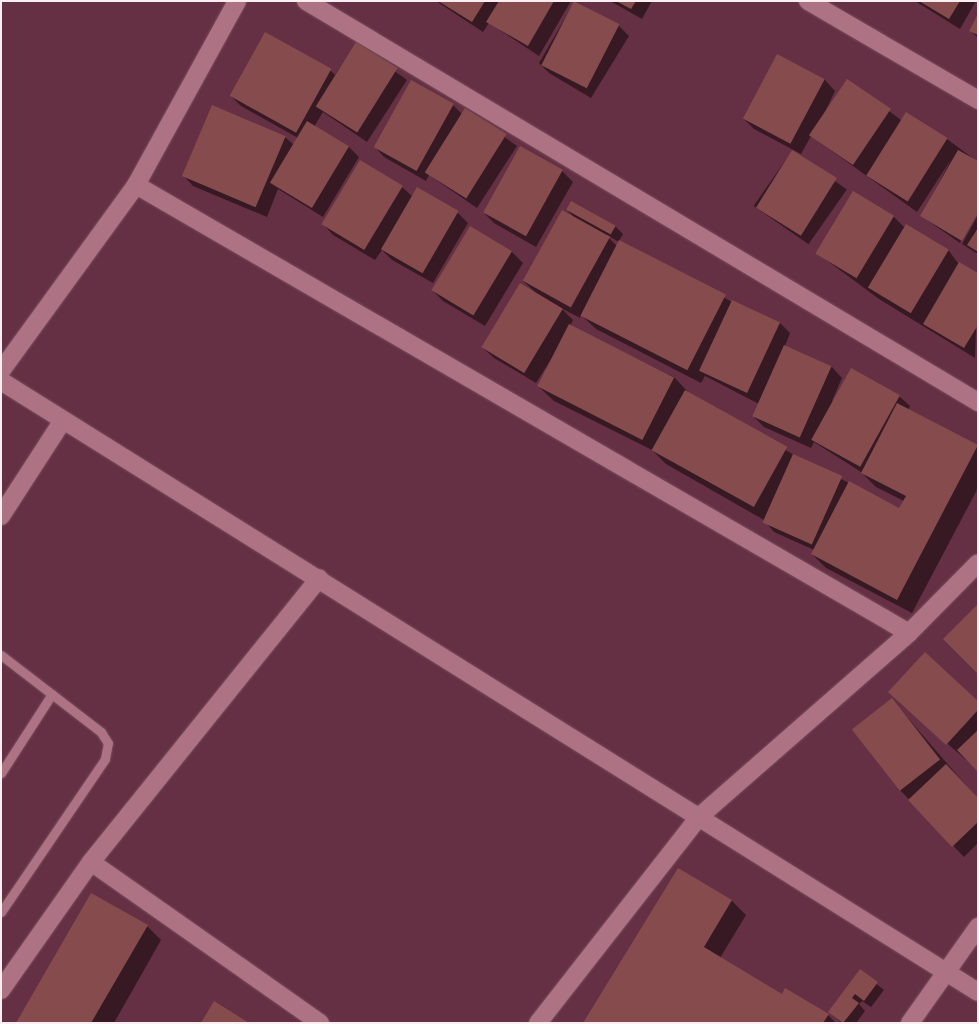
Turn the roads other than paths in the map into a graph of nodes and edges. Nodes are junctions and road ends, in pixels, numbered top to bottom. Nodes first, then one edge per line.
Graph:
1 (237, 1) edge
2 (306, 1) edge
3 (808, 1) edge
4 (978, 100) edge
5 (136, 185) junction
6 (1, 371) edge
7 (1, 381) edge
8 (978, 402) edge
9 (63, 420) junction
10 (1, 516) edge
11 (978, 563) edge
12 (319, 578) junction
13 (909, 633) junction
14 (1, 655) edge
15 (52, 694) junction
16 (1, 773) edge
17 (700, 816) junction
18 (91, 862) junction
19 (1, 912) edge
20 (978, 927) edge
21 (978, 949) edge
22 (946, 974) junction
23 (1, 990) edge
24 (978, 992) edge
25 (320, 1023) edge
26 (538, 1023) edge
27 (910, 1023) edge

1 - 5 street
2 - 8 street
3 - 4 street
5 - 6 street
5 - 13 street
7 - 9 street
9 - 10 street
9 - 12 street
11 - 13 street
12 - 17 street
12 - 18 street
13 - 17 street
14 - 15 lane
15 - 16 lane
15 - 19 lane
17 - 22 street
17 - 26 street
18 - 23 street
18 - 25 street
20 - 22 street
21 - 22 street
22 - 24 street
22 - 27 street

